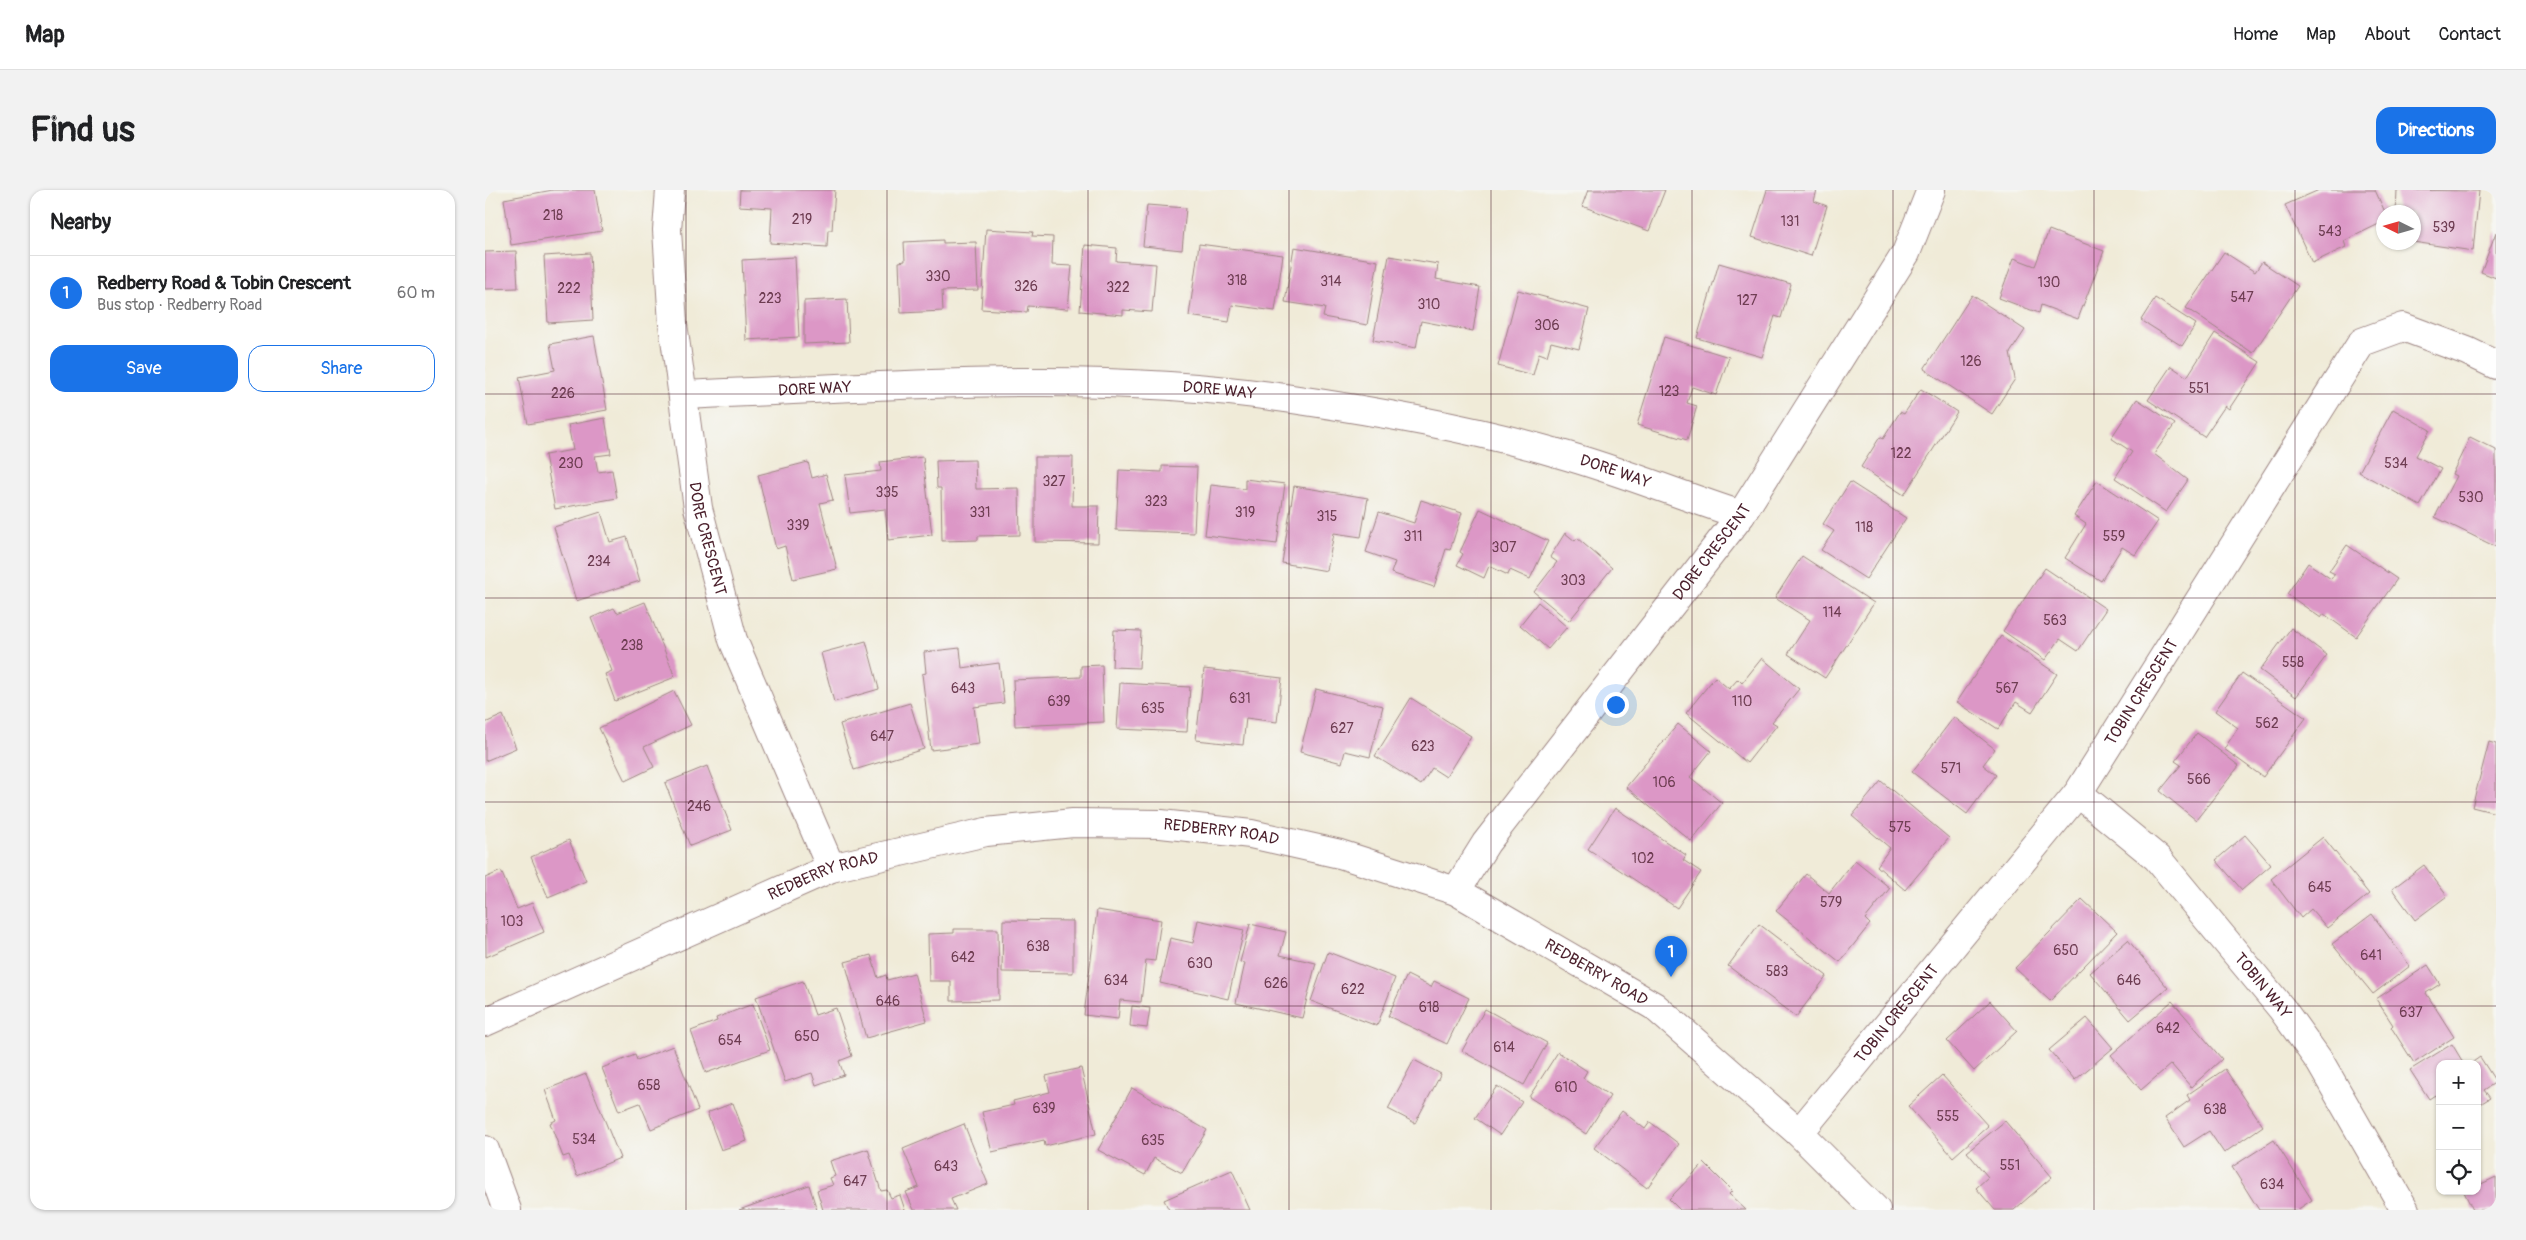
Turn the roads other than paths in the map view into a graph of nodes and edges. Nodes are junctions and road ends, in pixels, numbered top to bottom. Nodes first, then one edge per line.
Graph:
1 (670, 190) edge
2 (1931, 190) edge
3 (2496, 365) edge
4 (683, 395) junction
5 (1741, 515) junction
6 (2078, 793) junction
7 (831, 868) junction
8 (1456, 891) junction
9 (485, 1022) edge
10 (1799, 1133) junction
11 (485, 1150) edge
12 (507, 1210) edge
13 (1876, 1210) edge
14 (2405, 1210) edge

1 - 4 street, DORE CRESCENT
2 - 5 street, DORE CRESCENT
3 - 6 street, TOBIN CRESCENT
4 - 5 street, DORE WAY
4 - 7 street, DORE CRESCENT
5 - 8 street, DORE CRESCENT
6 - 10 street, TOBIN CRESCENT
6 - 14 street, TOBIN WAY
7 - 8 street, REDBERRY ROAD
7 - 9 street, REDBERRY ROAD
8 - 10 street, REDBERRY ROAD
10 - 13 street, REDBERRY ROAD
11 - 12 street

